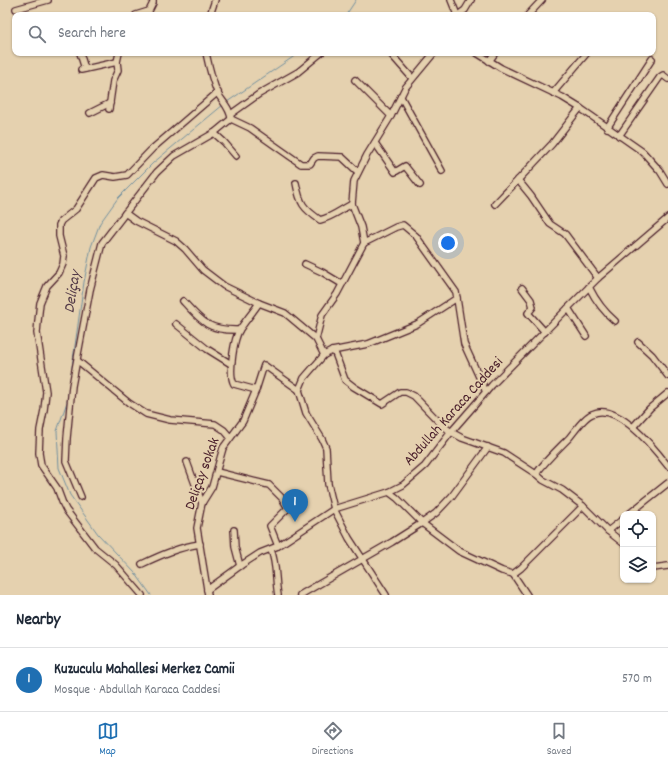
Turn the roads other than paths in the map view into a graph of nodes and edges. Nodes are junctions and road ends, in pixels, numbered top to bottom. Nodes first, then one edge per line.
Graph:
1 (45, 0) edge
2 (153, 0) edge
3 (215, 0) edge
4 (452, 0) edge
5 (471, 0) edge
6 (533, 0) edge
7 (541, 2) edge
8 (16, 9) dead end
9 (146, 12) edge
10 (211, 12) edge
11 (457, 12) edge
12 (462, 12) edge
13 (531, 12) edge
14 (81, 56) edge
15 (118, 56) edge
16 (207, 56) edge
17 (317, 56) edge
18 (393, 56) edge
19 (431, 56) edge
20 (481, 56) edge
21 (493, 56) edge
22 (584, 56) edge
23 (652, 59) dead end
24 (117, 62) junction
25 (489, 62) junction
26 (412, 78) junction
27 (668, 79) edge
28 (355, 80) dead end
29 (553, 93) junction
30 (219, 95) junction
31 (401, 97) junction
32 (580, 108) junction
33 (90, 114) dead end
34 (230, 114) junction
35 (391, 116) junction
36 (607, 128) junction
37 (214, 133) junction
38 (619, 136) junction
39 (375, 143) junction
40 (236, 156) dead end
41 (442, 171) dead end
42 (358, 172) junction
43 (518, 180) junction
44 (296, 183) dead end
45 (668, 184) edge
46 (420, 185) dead end
47 (352, 204) junction
48 (495, 204) dead end
49 (125, 212) junction
50 (668, 218) edge
51 (364, 243) junction
52 (305, 264) dead end
53 (598, 278) junction
54 (342, 284) junction
55 (589, 287) junction
56 (522, 288) dead end
57 (457, 298) junction
58 (183, 301) dead end
59 (259, 303) junction
60 (568, 308) junction
61 (615, 321) dead end
62 (176, 324) dead end
63 (239, 330) junction
64 (545, 332) junction
65 (586, 336) dead end
66 (316, 339) junction
67 (638, 342) dead end
68 (332, 351) junction
69 (324, 355) junction
70 (78, 361) junction
71 (231, 364) junction
72 (668, 376) edge
73 (256, 390) junction
74 (299, 390) junction
75 (486, 392) junction
76 (668, 393) edge
77 (633, 427) junction
78 (451, 432) junction
79 (230, 437) junction
80 (488, 447) junction
81 (187, 462) dead end
82 (668, 466) edge
83 (217, 472) junction
84 (536, 474) junction
85 (668, 483) edge
86 (389, 492) junction
87 (81, 497) dead end
88 (202, 503) junction
89 (583, 506) junction
90 (334, 509) junction
91 (633, 511) edge
92 (620, 521) edge
93 (422, 523) junction
94 (234, 530) dead end
95 (608, 531) junction
96 (620, 541) edge
97 (200, 544) junction
98 (278, 546) junction
99 (271, 550) junction
100 (363, 559) junction
101 (142, 564) dead end
102 (240, 566) junction
103 (668, 566) edge
104 (656, 568) edge
105 (513, 574) junction
106 (207, 592) edge
107 (142, 595) edge
108 (278, 595) edge
109 (300, 595) edge
110 (386, 595) edge
111 (527, 595) edge

1 - 8 street
2 - 9 street
3 - 10 street
4 - 11 street
5 - 12 street
6 - 7 street
7 - 13 street
14 - 24 street
15 - 24 street
16 - 30 street
17 - 34 street
18 - 26 street
19 - 26 street
20 - 25 street
21 - 25 street
22 - 29 street
23 - 36 street
24 - 33 street
25 - 29 street
26 - 31 street
27 - 38 street
28 - 35 street
29 - 32 street
30 - 34 street
30 - 107 street
31 - 35 street
31 - 41 street
32 - 36 street
32 - 43 street
34 - 37 street
34 - 42 street
35 - 39 street
36 - 38 street
37 - 40 street
37 - 49 street
38 - 45 street
39 - 42 street
39 - 46 street
42 - 47 street
43 - 48 street
43 - 53 street
44 - 47 street
47 - 51 street
49 - 59 street
49 - 70 street
50 - 53 street, Abdullah Karaca Caddesi
51 - 54 street
51 - 57 street
52 - 54 street
53 - 55 street, Abdullah Karaca Caddesi
54 - 66 street
55 - 60 street, Abdullah Karaca Caddesi
55 - 61 street
56 - 64 street
57 - 68 street
57 - 75 street
58 - 63 street
59 - 63 street
59 - 66 street
60 - 64 street, Abdullah Karaca Caddesi
60 - 65 street
62 - 71 street
63 - 71 street
64 - 75 street, Abdullah Karaca Caddesi
66 - 69 street
67 - 72 street
68 - 69 street
68 - 78 street
69 - 74 street
70 - 79 street
70 - 87 street
71 - 73 street
73 - 74 street, Deliçay sokak
73 - 79 street, Deliçay sokak
74 - 90 street
75 - 78 street, Abdullah Karaca Caddesi
76 - 77 street
77 - 82 street
77 - 84 street
78 - 80 street
78 - 86 street, Abdullah Karaca Caddesi
79 - 83 street, Deliçay sokak
80 - 84 street
80 - 93 street
81 - 88 street
83 - 88 street, Deliçay sokak
83 - 98 street
84 - 89 street
85 - 91 street
86 - 90 street, Abdullah Karaca Caddesi
86 - 93 street
88 - 97 street, Deliçay sokak
89 - 95 street
89 - 105 street
90 - 98 street, Abdullah Karaca Caddesi
90 - 100 street
92 - 95 street
93 - 100 street
93 - 105 street
94 - 102 street
95 - 96 street
97 - 101 street
97 - 106 street, Deliçay sokak
98 - 99 street, Abdullah Karaca Caddesi
99 - 102 street, Abdullah Karaca Caddesi
99 - 108 street
100 - 109 street
100 - 110 street
102 - 106 street, Abdullah Karaca Caddesi
103 - 104 street
105 - 111 street

